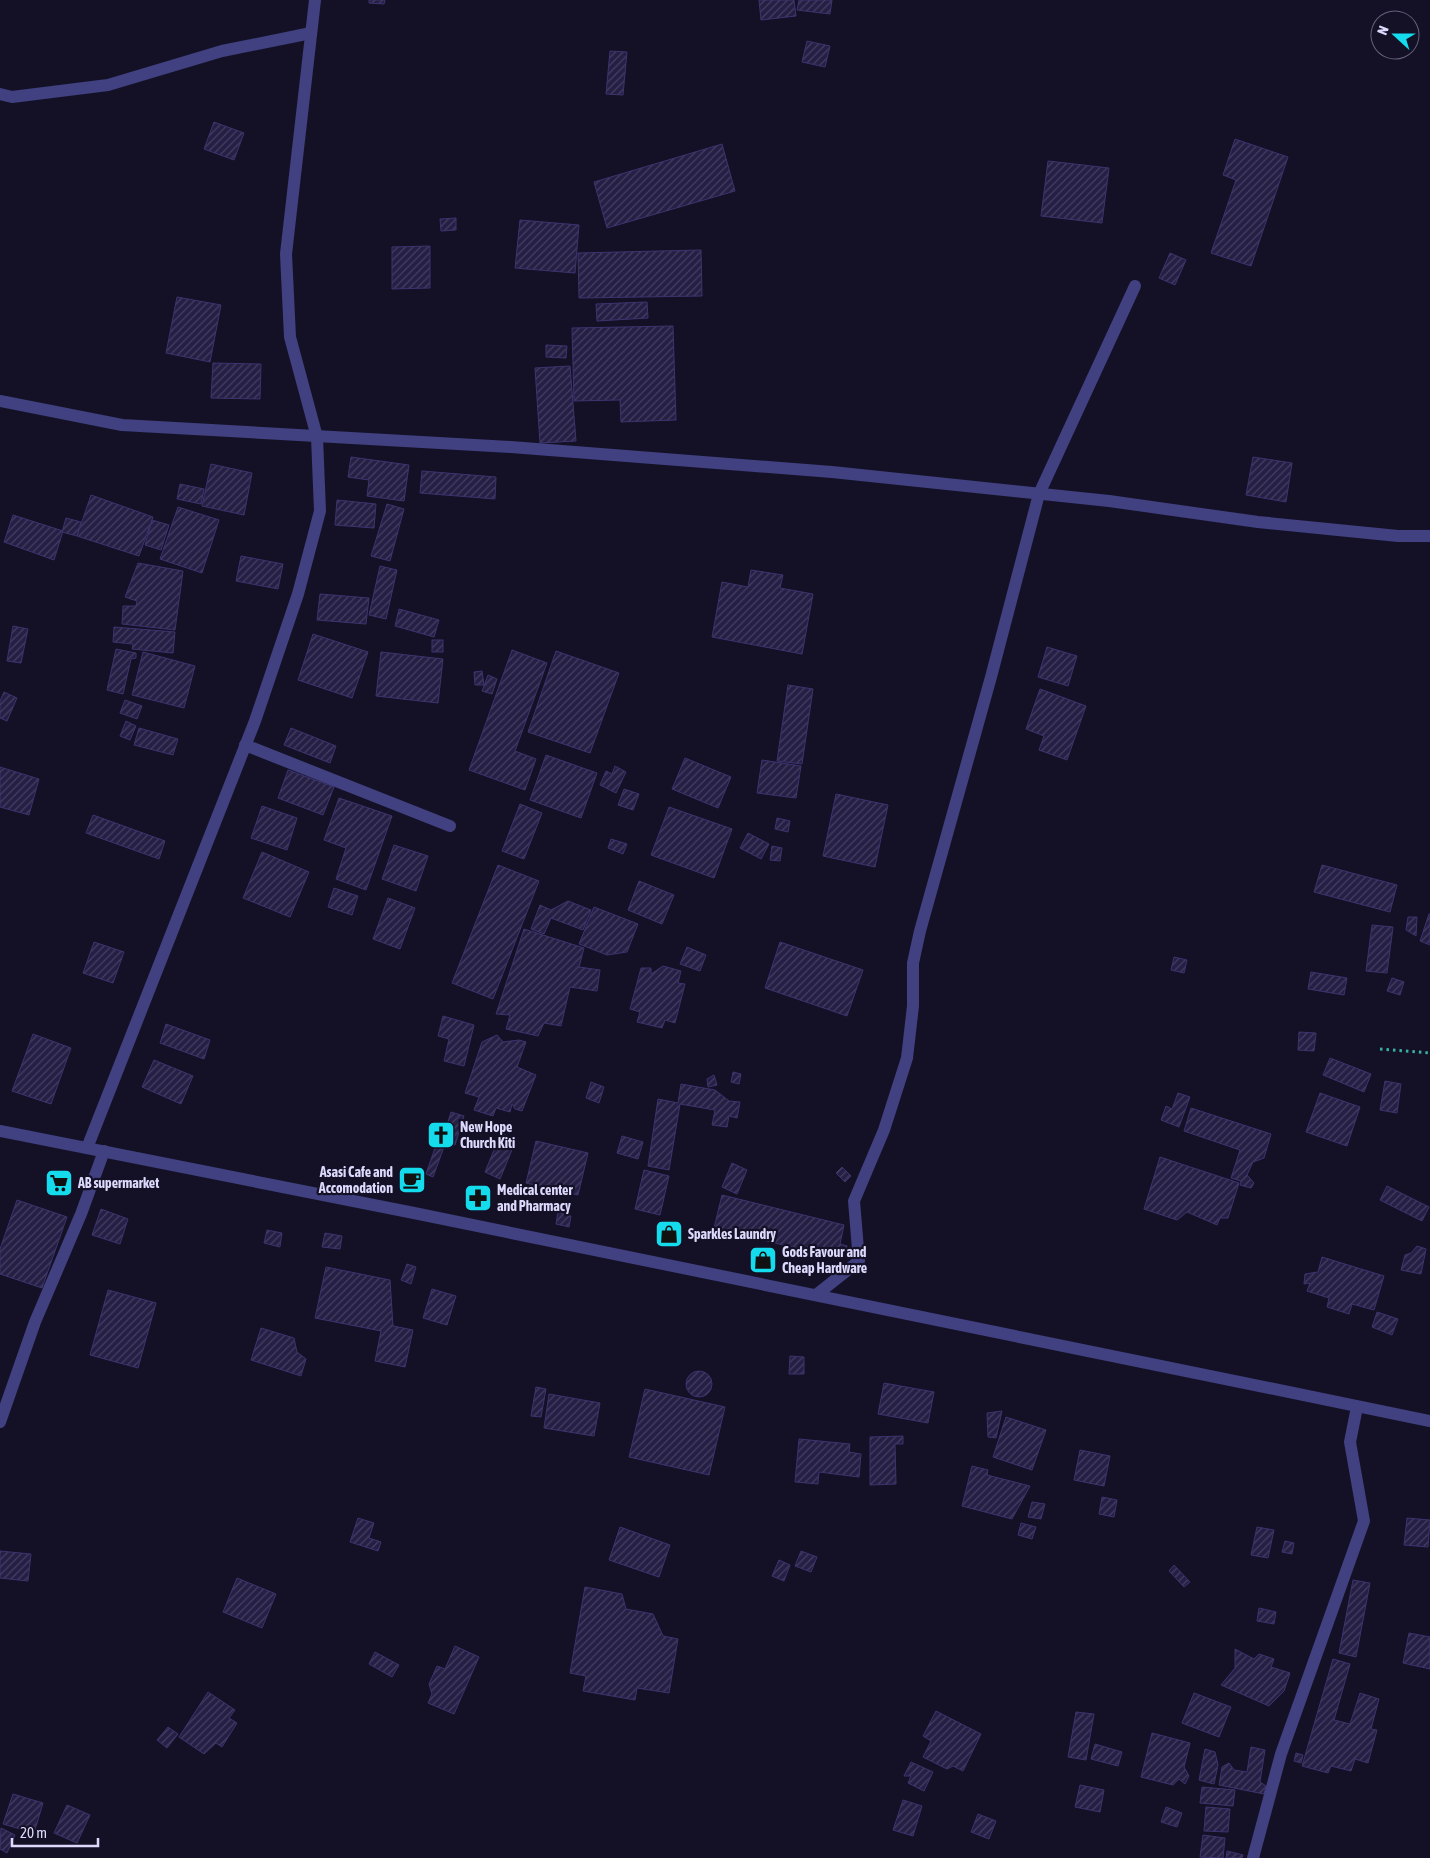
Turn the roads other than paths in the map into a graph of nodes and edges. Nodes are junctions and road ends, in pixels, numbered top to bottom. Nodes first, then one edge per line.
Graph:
1 (315, 0) edge
2 (311, 33) junction
3 (0, 94) edge
4 (1135, 286) dead end
5 (0, 401) edge
6 (317, 437) junction
7 (1039, 494) junction
8 (1430, 536) edge
9 (245, 746) junction
10 (450, 826) dead end
11 (0, 1131) edge
12 (87, 1148) junction
13 (104, 1151) junction
14 (816, 1295) junction
15 (1357, 1407) junction
16 (1430, 1421) edge
17 (0, 1422) edge
18 (1253, 1858) edge

1 - 2 street
2 - 3 street
2 - 6 street
4 - 7 street
5 - 6 street
6 - 7 street
6 - 9 street
7 - 8 street
7 - 14 street
9 - 10 street
9 - 12 street
11 - 12 street
12 - 13 street
13 - 14 street
13 - 17 street
14 - 15 street
15 - 16 street
15 - 18 street

